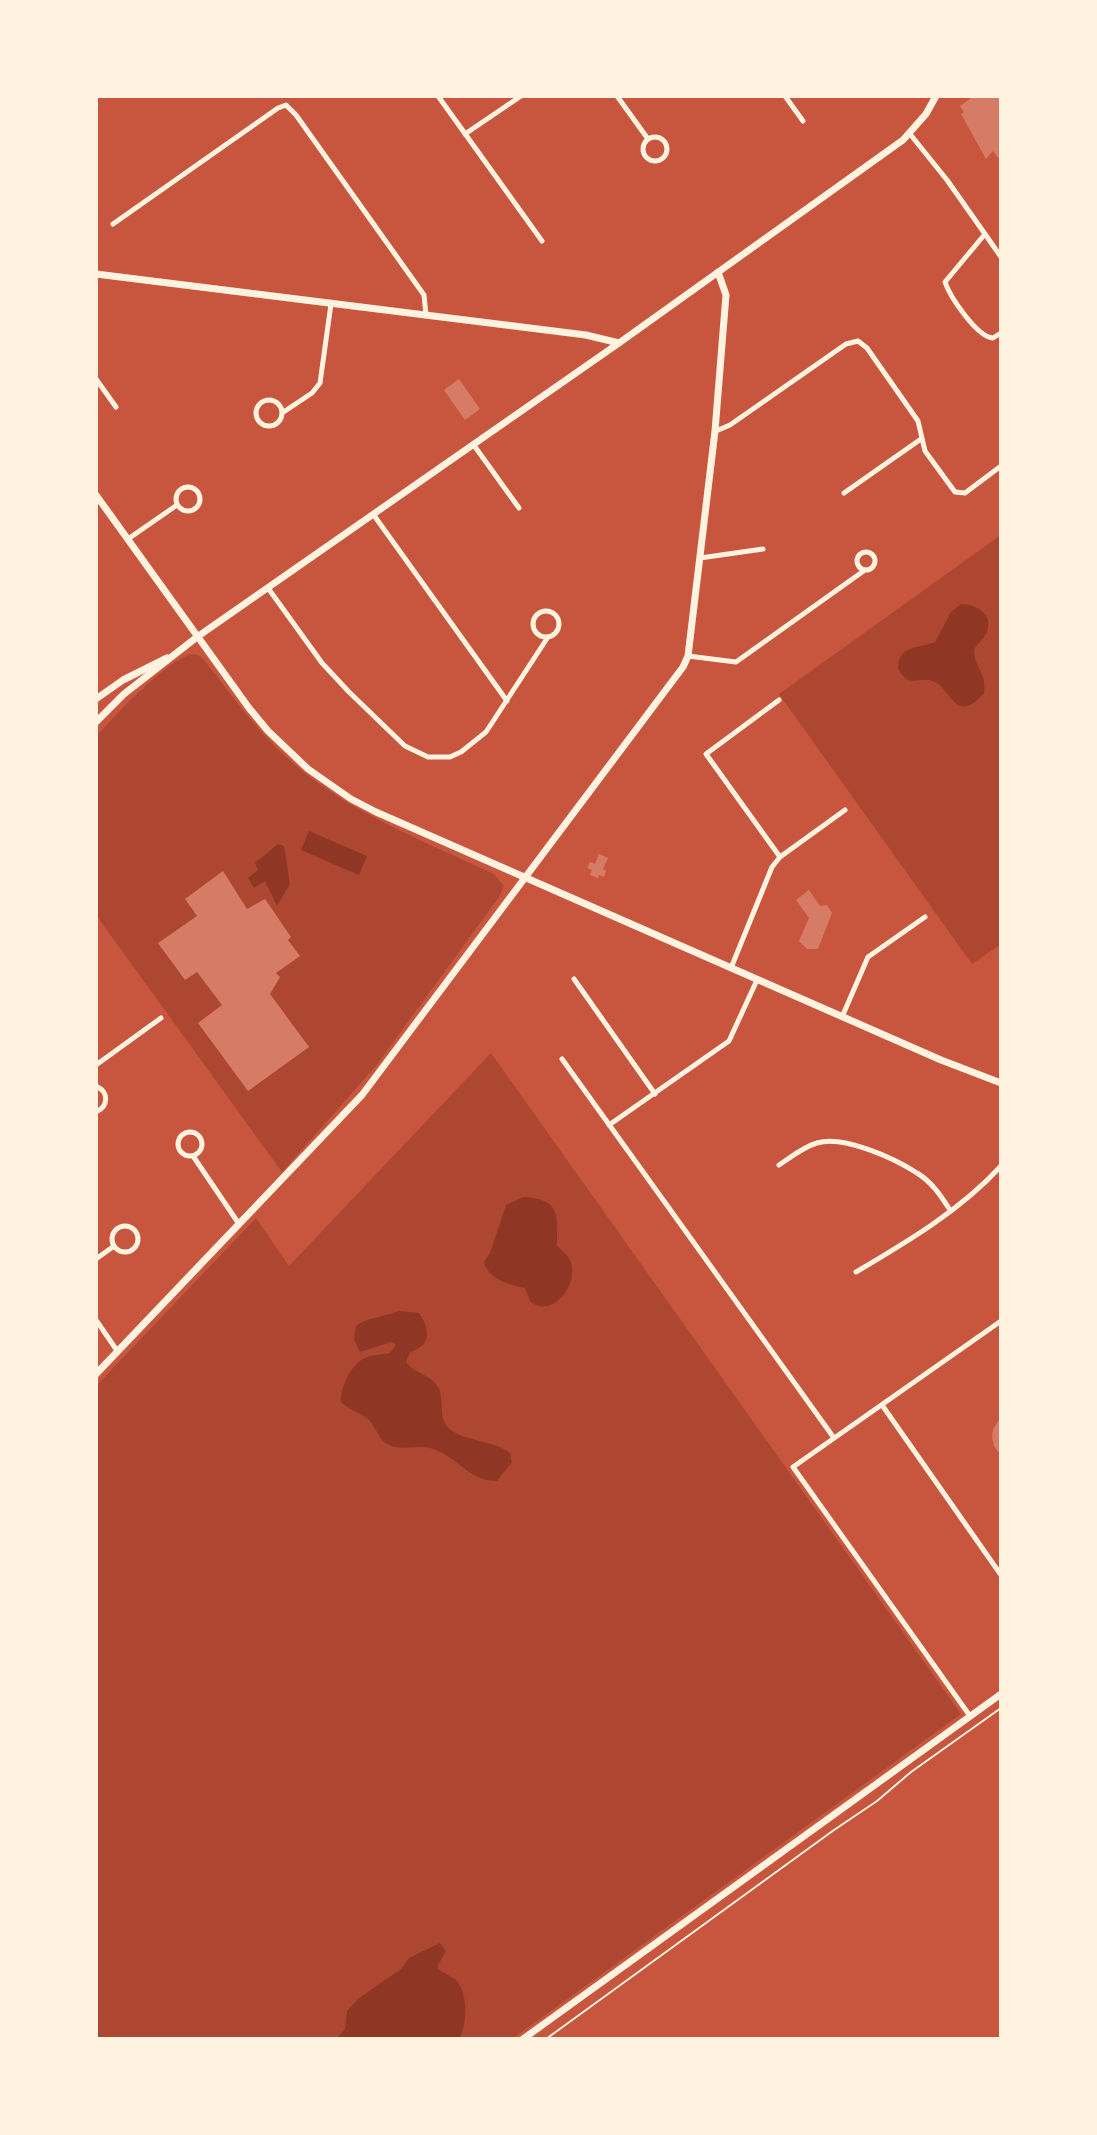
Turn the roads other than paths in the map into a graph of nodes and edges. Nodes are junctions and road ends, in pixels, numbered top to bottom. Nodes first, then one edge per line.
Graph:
1 (438, 96) edge
2 (521, 96) edge
3 (617, 96) edge
4 (785, 96) edge
5 (936, 96) edge
6 (803, 121) dead end
7 (465, 134) junction
8 (910, 134) junction
9 (648, 139) junction
10 (113, 224) dead end
11 (985, 234) junction
12 (542, 241) dead end
13 (1001, 257) edge
14 (718, 272) junction
15 (96, 274) edge
16 (331, 304) junction
17 (426, 315) junction
18 (1001, 333) edge
19 (619, 343) junction
20 (96, 379) edge
21 (116, 407) dead end
22 (282, 413) junction
23 (715, 431) junction
24 (921, 439) junction
25 (472, 444) junction
26 (1001, 466) edge
27 (844, 493) dead end
28 (96, 495) edge
29 (177, 505) junction
30 (519, 508) dead end
31 (373, 514) junction
32 (128, 539) junction
33 (763, 549) dead end
34 (700, 558) junction
35 (865, 570) dead end
36 (268, 588) junction
37 (197, 637) junction
38 (548, 637) junction
39 (688, 656) junction
40 (169, 657) junction
41 (96, 699) edge
42 (779, 700) dead end
43 (507, 701) junction
44 (96, 722) edge
45 (845, 810) dead end
46 (780, 857) junction
47 (523, 879) junction
48 (925, 917) dead end
49 (731, 968) junction
50 (574, 979) dead end
51 (757, 980) junction
52 (842, 1017) junction
53 (161, 1018) dead end
54 (562, 1059) dead end
55 (96, 1065) edge
56 (1001, 1083) edge
57 (96, 1086) edge
58 (655, 1094) junction
59 (96, 1112) edge
60 (609, 1125) junction
61 (193, 1156) junction
62 (779, 1165) dead end
63 (1001, 1166) edge
64 (950, 1210) junction
65 (239, 1225) junction
66 (114, 1246) junction
67 (96, 1259) edge
68 (856, 1272) dead end
69 (96, 1320) edge
70 (1001, 1321) edge
71 (119, 1352) junction
72 (96, 1374) edge
73 (882, 1405) junction
74 (834, 1438) junction
75 (1001, 1575) edge
76 (1001, 1694) edge
77 (970, 1716) junction
78 (523, 2039) edge

1 - 7 street
2 - 7 street
3 - 9 street
4 - 6 street
5 - 8 street
7 - 12 street
8 - 11 street
8 - 14 street
9 - 9 street
10 - 17 street
11 - 13 street
11 - 18 street
14 - 19 street
14 - 23 street
15 - 16 street
16 - 17 street
16 - 22 street
17 - 19 street
19 - 25 street
20 - 21 street
22 - 22 street
23 - 24 street
23 - 34 street
24 - 26 street
24 - 27 street
25 - 30 street
25 - 31 street
28 - 32 street
29 - 29 street
29 - 32 street
31 - 36 street
31 - 43 street
32 - 37 street
33 - 34 street
34 - 39 street
35 - 39 street
36 - 37 street
36 - 43 street
37 - 40 street
37 - 47 street
38 - 38 street
38 - 43 street
39 - 47 street
40 - 41 street
40 - 44 street
42 - 46 street
45 - 46 street
46 - 49 street
47 - 49 street
47 - 65 street
48 - 52 street
49 - 51 street
50 - 58 street
51 - 52 street
51 - 58 street
52 - 56 street
53 - 55 street
54 - 60 street
57 - 59 street
58 - 60 street
60 - 74 street
61 - 61 street
61 - 65 street
62 - 64 street
63 - 64 street
64 - 68 street
65 - 71 street
66 - 66 street
66 - 67 street
69 - 71 street
70 - 73 street
71 - 72 street
73 - 74 street
73 - 75 street
74 - 77 street
76 - 77 street
77 - 78 street

